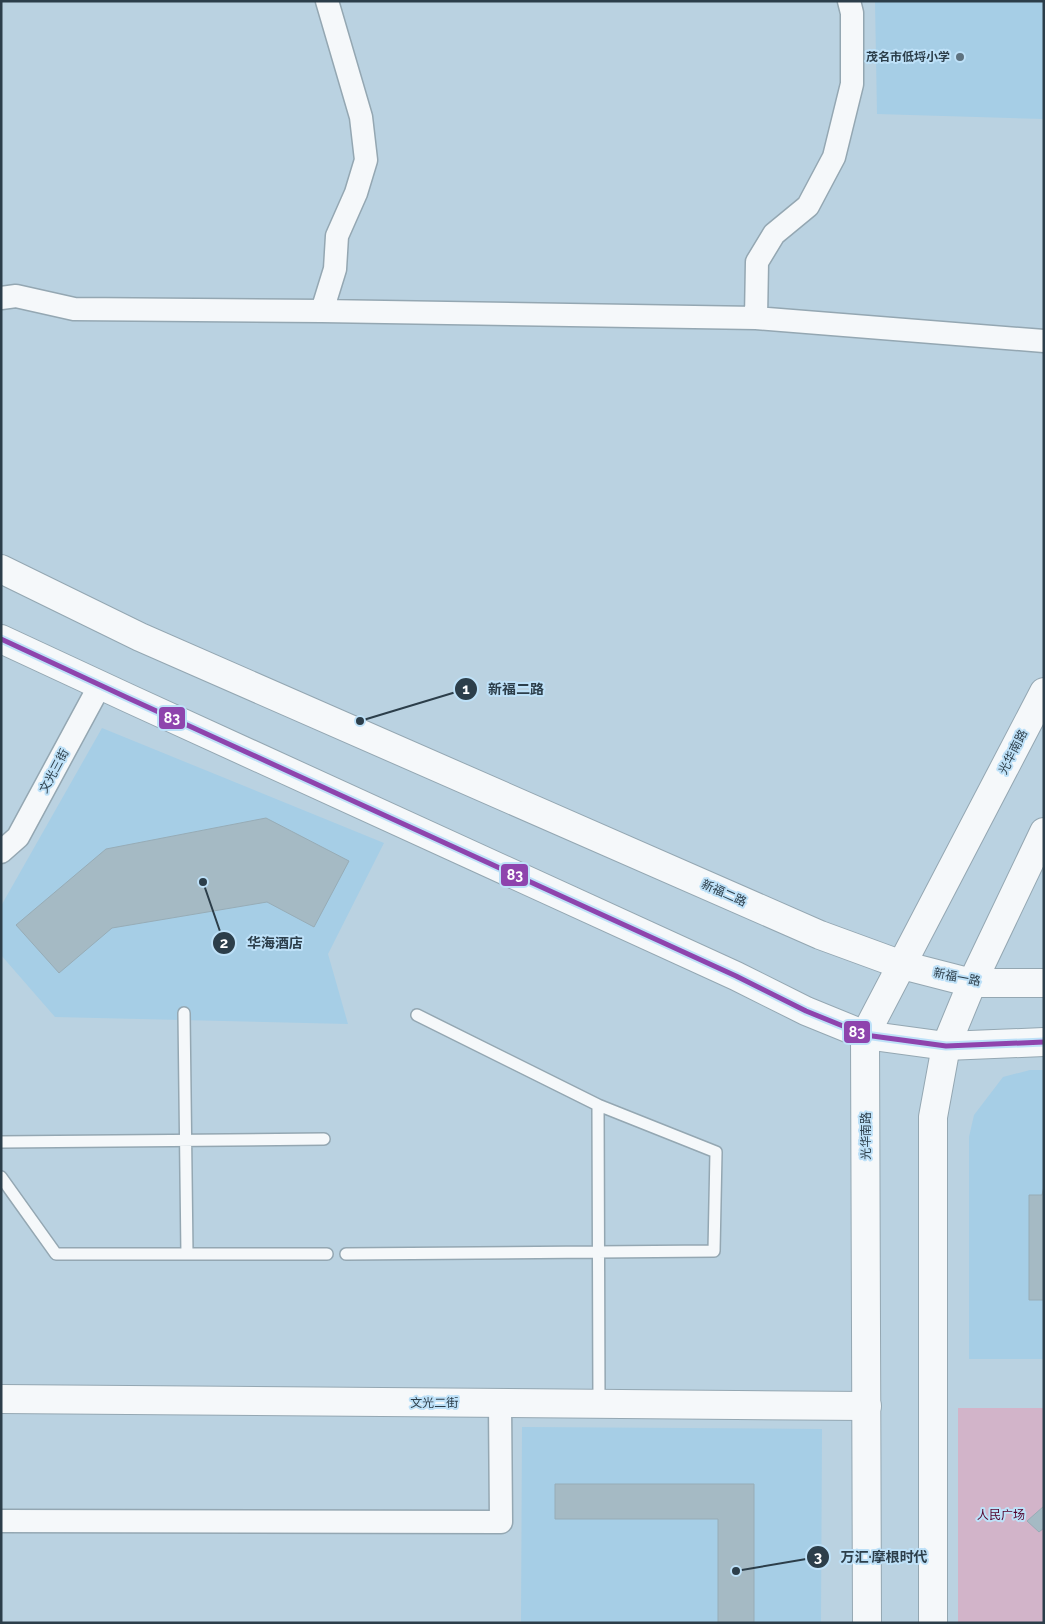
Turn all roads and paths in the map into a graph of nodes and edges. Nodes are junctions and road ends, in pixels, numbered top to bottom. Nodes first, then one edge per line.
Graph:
1 (327, 1) edge
2 (849, 1) edge
3 (1, 298) edge
4 (322, 310) junction
5 (756, 318) junction
6 (1044, 341) edge
7 (1, 569) edge
8 (1, 639) edge
9 (100, 685) junction
10 (1044, 692) edge
11 (1044, 832) edge
12 (1, 852) edge
13 (902, 965) junction
14 (972, 983) junction
15 (1044, 983) edge
16 (184, 1013) dead end
17 (417, 1015) dead end
18 (865, 1035) junction
19 (1044, 1042) edge
20 (946, 1046) junction
21 (598, 1105) junction
22 (324, 1139) dead end
23 (186, 1140) junction
24 (1, 1142) edge
25 (1, 1177) edge
26 (599, 1253) junction
27 (187, 1254) junction
28 (327, 1254) dead end
29 (346, 1254) dead end
30 (1, 1399) edge
31 (500, 1403) junction
32 (599, 1404) junction
33 (867, 1406) junction
34 (1, 1521) edge
35 (867, 1623) edge
36 (933, 1623) edge

1 - 4 street
2 - 5 street
3 - 4 street
4 - 5 street
5 - 6 street
7 - 13 main road, 新福二路
8 - 9 main road
9 - 12 street, 文光三街
9 - 18 main road
10 - 13 main road, 光华南路
11 - 14 main road
13 - 14 main road, 新福一路
13 - 18 main road, 光华南路
14 - 15 main road, 新福一路
14 - 20 main road
16 - 23 lane
17 - 21 lane
18 - 20 main road
18 - 33 main road, 光华南路
19 - 20 main road
20 - 36 main road
21 - 26 lane
21 - 26 lane
22 - 23 lane
23 - 24 lane
23 - 27 lane
25 - 27 lane
26 - 29 lane
26 - 32 lane
27 - 28 lane
30 - 31 main road, 文光二街
31 - 32 main road, 文光二街
31 - 34 street
32 - 33 main road, 文光二街
33 - 35 main road, 光华南路

